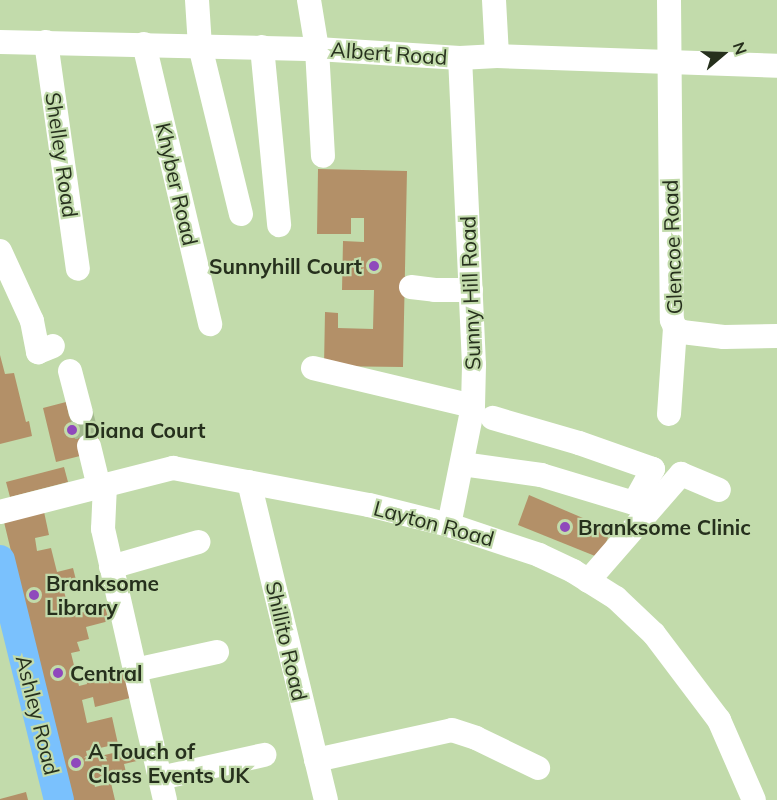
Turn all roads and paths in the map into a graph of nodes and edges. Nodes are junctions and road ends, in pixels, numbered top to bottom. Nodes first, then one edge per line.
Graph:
1 (197, 0) edge
2 (309, 0) edge
3 (494, 0) edge
4 (669, 0) edge
5 (0, 42) edge
6 (46, 42) junction
7 (144, 44) junction
8 (200, 46) junction
9 (262, 47) junction
10 (317, 49) junction
11 (497, 56) junction
12 (459, 58) junction
13 (669, 63) junction
14 (777, 66) edge
15 (322, 156) dead end
16 (242, 214) dead end
17 (279, 225) dead end
18 (0, 251) edge
19 (78, 269) dead end
20 (411, 286) dead end
21 (471, 290) junction
22 (210, 324) dead end
23 (675, 328) junction
24 (777, 336) edge
25 (53, 346) dead end
26 (314, 368) dead end
27 (70, 371) dead end
28 (483, 412) junction
29 (81, 413) tunnel mouth
30 (669, 414) dead end
31 (89, 446) tunnel mouth
32 (462, 464) junction
33 (249, 482) junction
34 (102, 486) junction
35 (719, 490) dead end
36 (0, 512) edge
37 (449, 525) junction
38 (198, 542) dead end
39 (0, 560) edge
40 (111, 567) junction
41 (588, 581) junction
42 (217, 652) dead end
43 (135, 670) junction
44 (264, 755) dead end
45 (316, 760) junction
46 (538, 768) dead end
47 (162, 789) edge
48 (59, 800) edge
49 (326, 800) edge
50 (754, 800) edge

1 - 8 street
2 - 10 street
3 - 11 street
4 - 13 street, Glencoe Road
5 - 6 street, Albert Road
6 - 7 street, Albert Road
6 - 19 street, Shelley Road
7 - 8 street, Albert Road
7 - 22 street, Khyber Road
8 - 9 street, Albert Road
8 - 16 street
9 - 10 street, Albert Road
9 - 17 street
10 - 12 street, Albert Road
10 - 15 street
11 - 12 street, Albert Road
11 - 13 street, Albert Road
12 - 21 street, Sunny Hill Road
13 - 14 street, Albert Road
13 - 23 street, Glencoe Road
18 - 25 street
20 - 21 street
21 - 28 street, Sunny Hill Road
23 - 24 street, Glencoe Road
23 - 30 street
26 - 28 street
27 - 29 street
28 - 32 street, Sunny Hill Road
28 - 32 street
31 - 34 street
32 - 37 street, Sunny Hill Road
33 - 34 street, Layton Road
33 - 37 street, Layton Road
33 - 45 street, Shillito Road
34 - 36 street, Layton Road
34 - 40 street
35 - 41 street
37 - 41 street, Layton Road
38 - 40 street
39 - 48 main road, Ashley Road
40 - 43 street
41 - 50 street, Layton Road
42 - 43 street
43 - 47 street
44 - 47 street
45 - 46 street
45 - 49 street, Shillito Road

